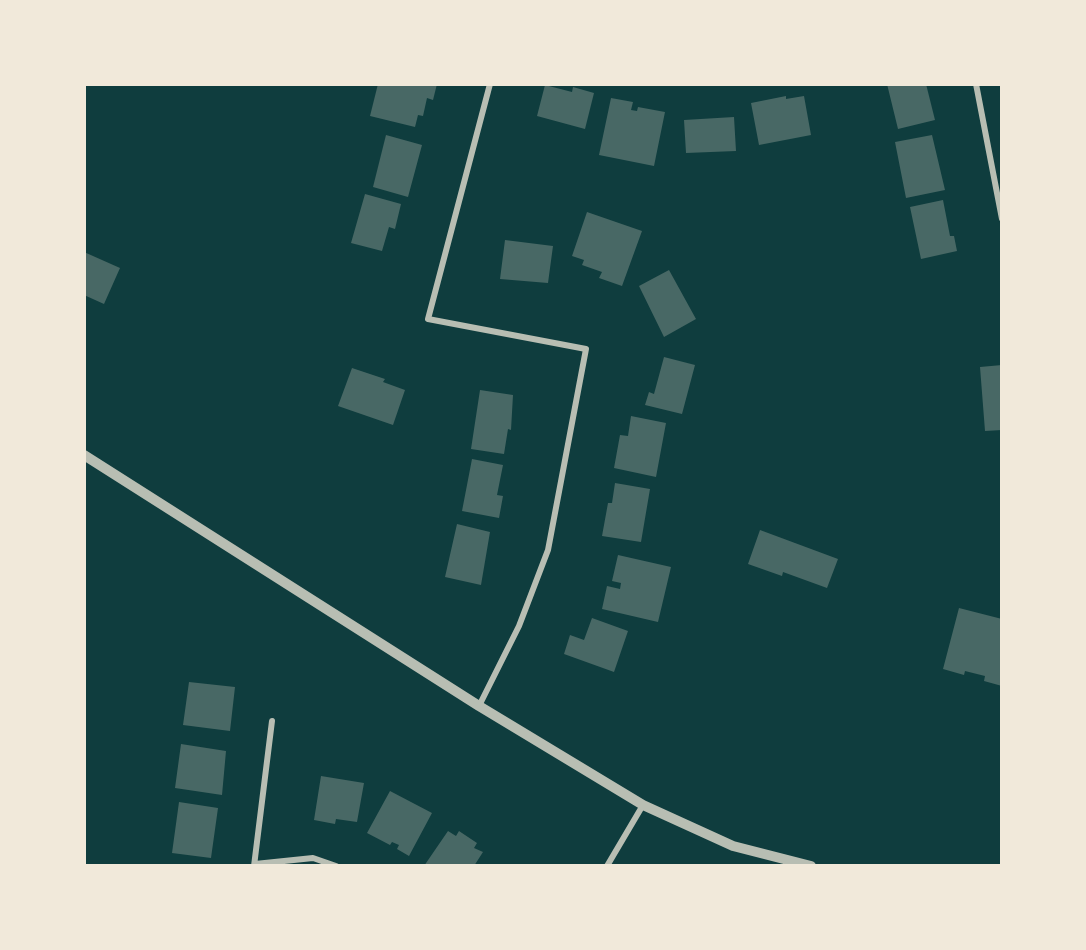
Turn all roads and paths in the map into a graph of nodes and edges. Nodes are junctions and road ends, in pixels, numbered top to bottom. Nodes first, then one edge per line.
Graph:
1 (490, 84) edge
2 (976, 84) edge
3 (1002, 219) edge
4 (84, 455) edge
5 (479, 706) junction
6 (272, 721) dead end
7 (643, 805) junction
8 (255, 865) edge
9 (336, 866) edge
10 (607, 866) edge
11 (811, 866) edge

1 - 5 street
2 - 3 street
4 - 5 street
5 - 7 street
6 - 8 street
7 - 10 street
7 - 11 street
8 - 9 street

